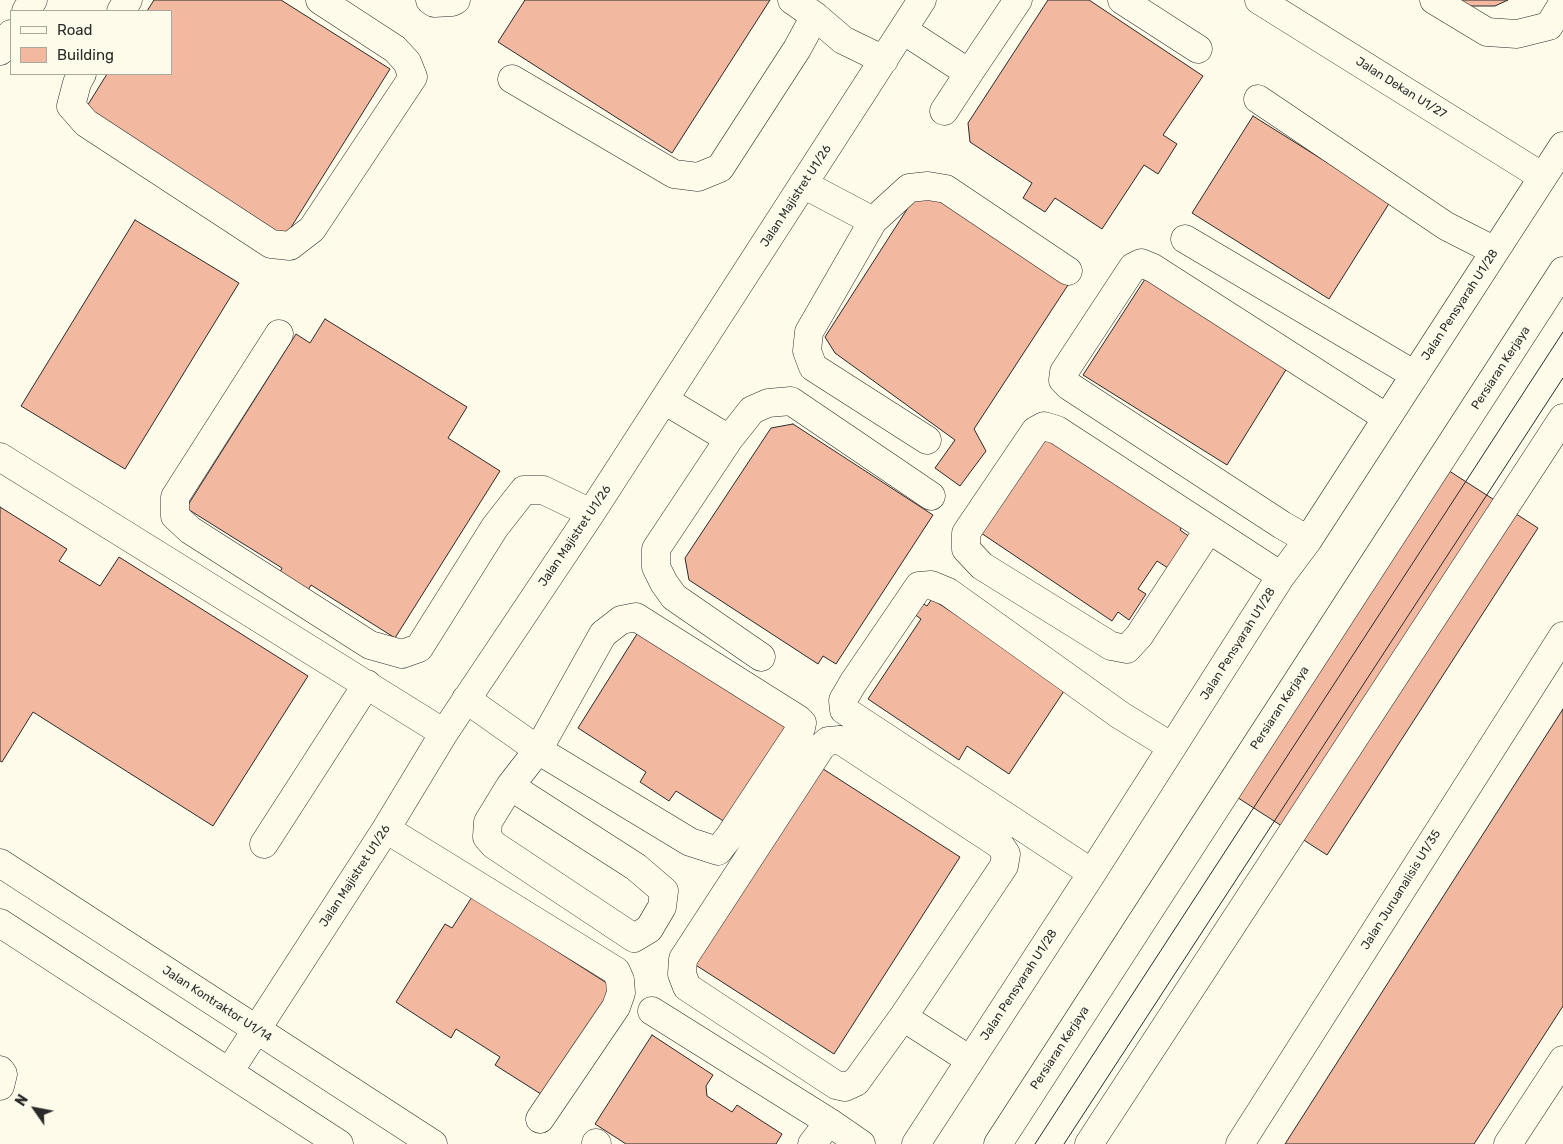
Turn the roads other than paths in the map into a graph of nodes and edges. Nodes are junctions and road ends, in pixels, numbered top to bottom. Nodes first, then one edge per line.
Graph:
1 (320, 0) edge
2 (430, 0) edge
3 (456, 0) edge
4 (792, 0) edge
5 (922, 0) edge
6 (1018, 0) edge
7 (1122, 0) edge
8 (1259, 0) edge
9 (1434, 0) edge
10 (1563, 4) edge
11 (1151, 7) edge
12 (815, 16) junction
13 (903, 30) junction
14 (10, 36) edge
15 (1198, 49) dead end
16 (0, 51) edge
17 (884, 60) junction
18 (969, 73) junction
19 (81, 75) edge
20 (512, 79) dead end
21 (1258, 99) dead end
22 (944, 111) dead end
23 (1563, 146) edge
24 (1543, 177) junction
25 (803, 184) junction
26 (873, 221) junction
27 (1185, 239) dead end
28 (1495, 251) junction
29 (1068, 271) dead end
30 (1563, 271) edge
31 (279, 334) dead end
32 (1415, 375) junction
33 (664, 400) junction
34 (1387, 418) junction
35 (1563, 418) edge
36 (729, 439) junction
37 (927, 440) dead end
38 (0, 457) edge
39 (931, 496) dead end
40 (590, 513) junction
41 (1209, 529) junction
42 (1308, 540) junction
43 (1281, 576) junction
44 (1563, 636) edge
45 (761, 657) dead end
46 (367, 684) junction
47 (466, 699) junction
48 (444, 733) junction
49 (1172, 747) junction
50 (538, 750) junction
51 (510, 786) junction
52 (386, 828) junction
53 (264, 844) dead end
54 (0, 863) edge
55 (1092, 872) junction
56 (0, 923) edge
57 (652, 1011) dead end
58 (903, 1017) junction
59 (257, 1030) junction
60 (970, 1060) junction
61 (1563, 1060) edge
62 (0, 1070) edge
63 (229, 1072) junction
64 (0, 1086) edge
65 (540, 1119) dead end
66 (829, 1122) junction
67 (339, 1144) edge
68 (434, 1144) edge
69 (812, 1144) edge
70 (861, 1144) edge
71 (916, 1144) edge
72 (998, 1144) edge
73 (1091, 1144) edge
74 (1240, 1144) edge
75 (1508, 1144) edge

1 - 19 street
2 - 3 street
4 - 12 street
5 - 13 street, Jalan Majistret U1/26
6 - 18 street
7 - 11 street
8 - 24 street, Jalan Dekan U1/27
9 - 10 street
11 - 15 street
12 - 17 street
12 - 20 street
13 - 17 street, Jalan Majistret U1/26
13 - 18 street
14 - 16 street
17 - 25 street, Jalan Majistret U1/26
18 - 22 street
21 - 28 street
23 - 24 street, Jalan Pensyarah U1/28
24 - 28 street, Jalan Pensyarah U1/28
25 - 26 street
25 - 33 street, Jalan Majistret U1/26
26 - 29 street
26 - 37 street
27 - 32 street
28 - 32 street, Jalan Pensyarah U1/28
30 - 72 street, Persiaran Kerjaya
31 - 40 street
32 - 34 street, Jalan Pensyarah U1/28
33 - 36 street
33 - 40 street, Jalan Majistret U1/26
34 - 42 street, Jalan Pensyarah U1/28
34 - 42 street
35 - 73 street
36 - 39 street
36 - 45 street
38 - 46 street
40 - 47 street, Jalan Majistret U1/26
41 - 41 street
41 - 43 street
42 - 43 street, Jalan Pensyarah U1/28
43 - 49 street, Jalan Pensyarah U1/28
44 - 74 street, Jalan Juruanalisis U1/35
46 - 48 street
46 - 53 street
47 - 48 street, Jalan Majistret U1/26
47 - 50 street
48 - 52 street, Jalan Majistret U1/26
49 - 55 street, Jalan Pensyarah U1/28
49 - 55 street
50 - 50 street
50 - 51 street
51 - 51 street
52 - 59 street, Jalan Majistret U1/26
52 - 65 street
54 - 59 street, Jalan Kontraktor U1/14
55 - 60 street, Jalan Pensyarah U1/28
56 - 63 street
57 - 66 street
58 - 58 street
58 - 60 street
59 - 63 street, Jalan Majistret U1/26
59 - 68 street, Jalan Kontraktor U1/14
60 - 71 street, Jalan Pensyarah U1/28
61 - 75 street
62 - 64 street
63 - 67 street
66 - 69 street
66 - 70 street

